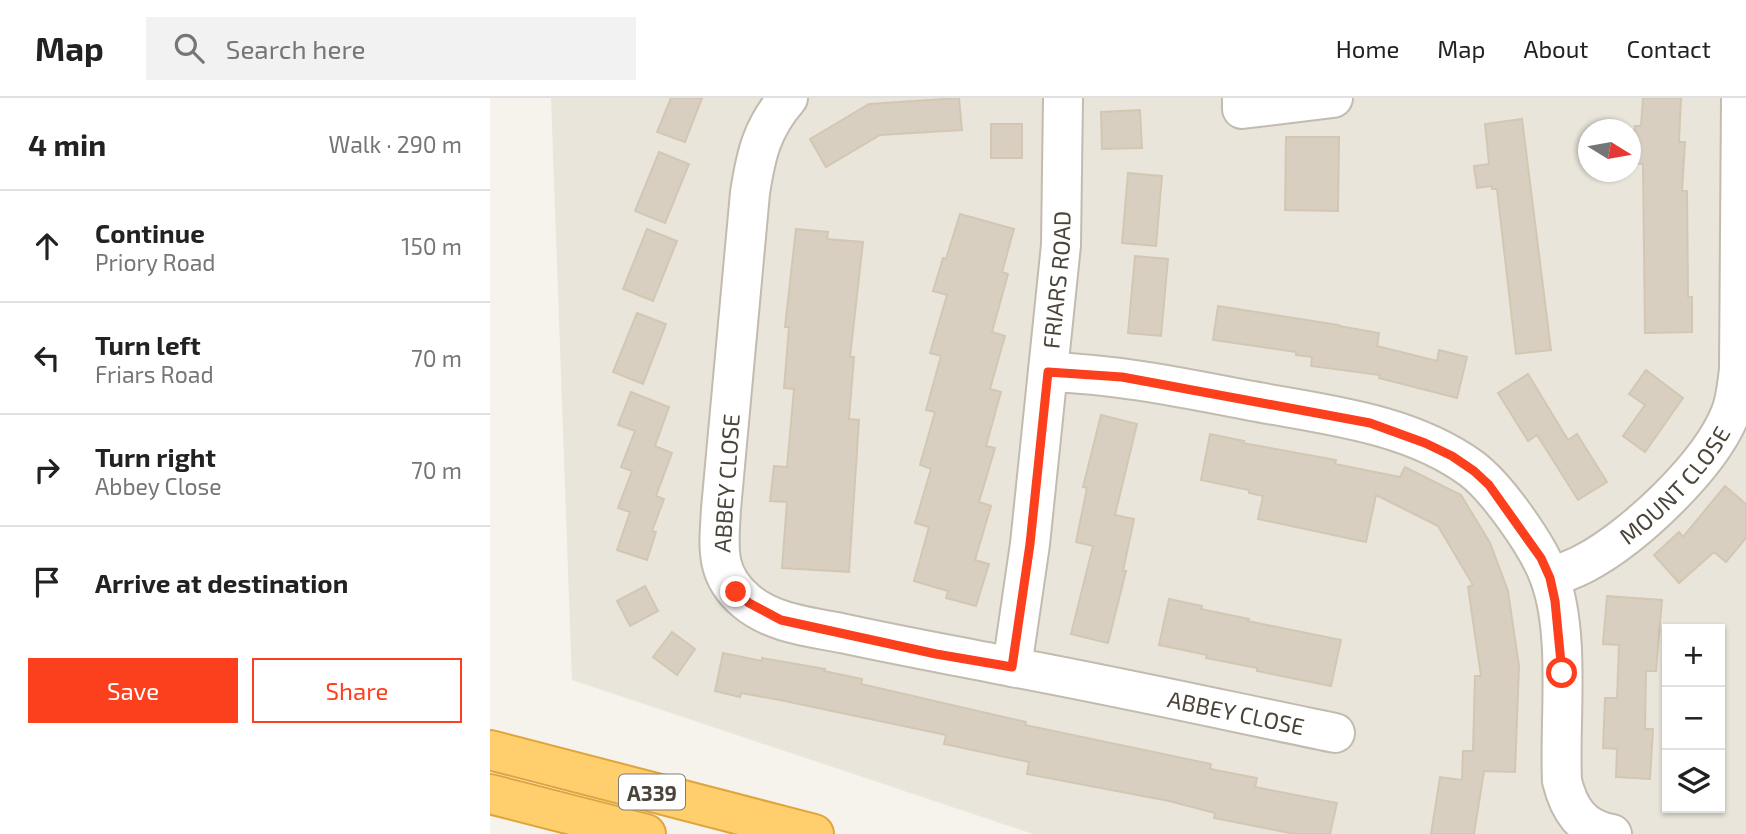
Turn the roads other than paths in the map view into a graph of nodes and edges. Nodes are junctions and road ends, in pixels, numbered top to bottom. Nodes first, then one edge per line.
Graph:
1 (788, 98) edge
2 (1063, 98) edge
3 (1242, 98) edge
4 (1333, 98) edge
5 (1741, 98) edge
6 (1048, 372) junction
7 (1550, 578) junction
8 (1012, 667) junction
9 (1335, 733) dead end
10 (490, 750) edge
11 (490, 794) edge
12 (1592, 831) edge
13 (646, 834) edge
14 (814, 834) edge

1 - 8 street, ABBEY CLOSE
2 - 6 street, FRIARS ROAD
3 - 4 street
5 - 7 street, MOUNT CLOSE
6 - 7 street
6 - 8 street, FRIARS ROAD
7 - 12 street
8 - 9 street, ABBEY CLOSE
10 - 14 highway, A339
11 - 13 highway, A339

